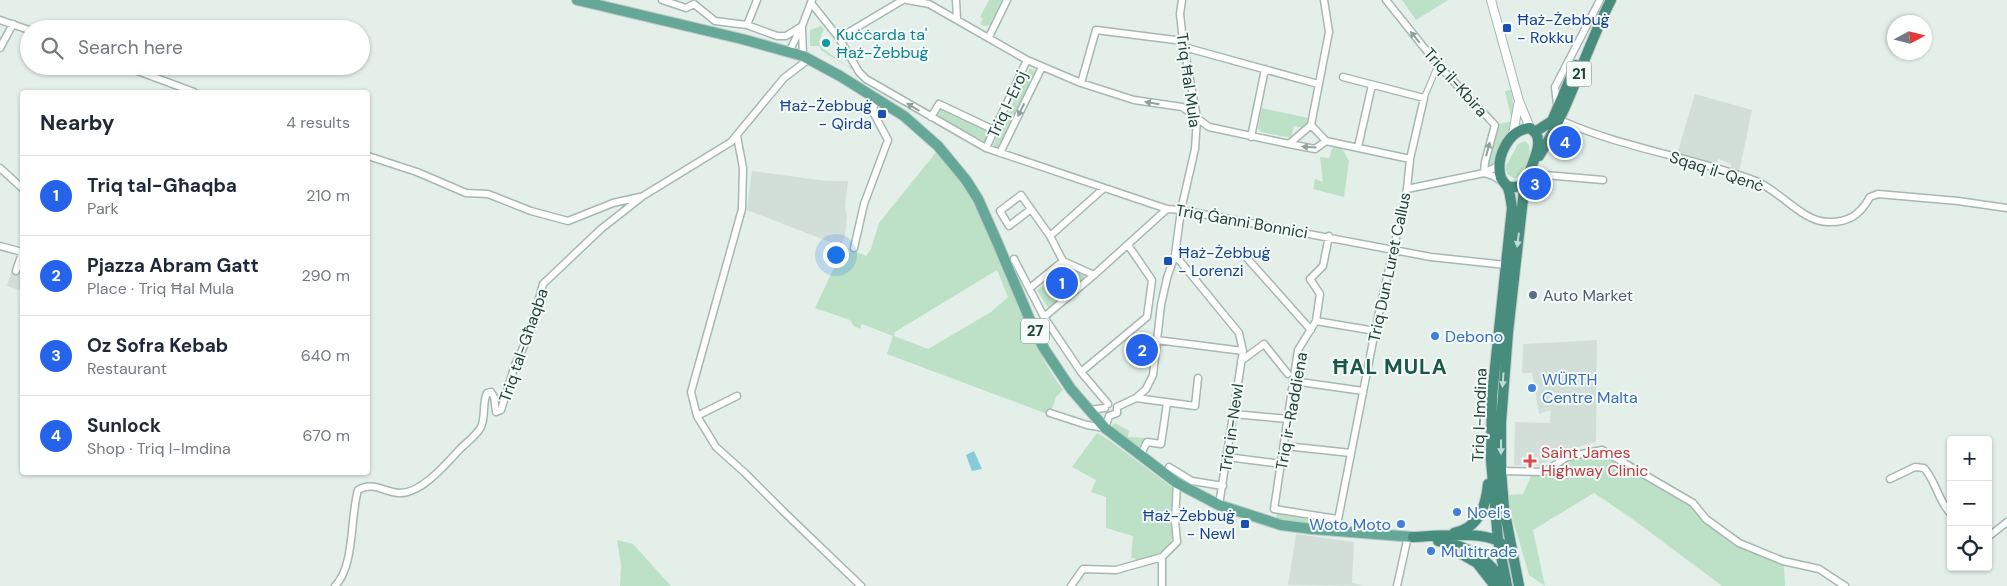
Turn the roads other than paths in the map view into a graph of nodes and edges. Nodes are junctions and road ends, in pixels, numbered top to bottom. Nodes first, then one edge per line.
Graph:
1 (577, 0) edge
2 (662, 0) edge
3 (756, 0) edge
4 (905, 0) edge
5 (956, 0) edge
6 (1007, 0) edge
7 (1182, 0) edge
8 (1324, 0) edge
9 (1386, 0) edge
10 (1491, 0) edge
11 (1600, 0) edge
12 (1611, 0) edge
13 (694, 2) edge
14 (811, 2) edge
15 (0, 20) edge
16 (957, 20) junction
17 (13, 24) junction
18 (747, 25) junction
19 (802, 26) junction
20 (20, 27) edge
21 (1597, 27) junction
22 (989, 37) junction
23 (840, 38) junction
24 (1184, 44) junction
25 (0, 48) edge
26 (789, 52) junction
27 (806, 58) junction
28 (1027, 60) junction
29 (1438, 65) junction
30 (1042, 67) junction
31 (1265, 69) junction
32 (148, 75) edge
33 (1343, 78) dead end
34 (1081, 83) junction
35 (1318, 84) junction
36 (1372, 84) junction
37 (189, 90) edge
38 (875, 98) junction
39 (1424, 98) junction
40 (1519, 101) junction
41 (1558, 108) junction
42 (931, 117) junction
43 (1197, 118) junction
44 (1560, 120) junction
45 (1311, 126) junction
46 (994, 130) junction
47 (1533, 130) junction
48 (1513, 135) junction
49 (737, 136) junction
50 (1251, 137) junction
51 (1326, 141) junction
52 (1289, 144) junction
53 (1539, 145) junction
54 (1358, 147) junction
55 (986, 148) junction
56 (1000, 153) junction
57 (370, 157) edge
58 (1410, 159) junction
59 (1500, 165) junction
60 (0, 168) edge
61 (1484, 173) junction
62 (1533, 174) junction
63 (1603, 180) dead end
64 (1525, 182) junction
65 (1506, 185) junction
66 (20, 186) edge
67 (1407, 188) junction
68 (1103, 189) junction
69 (643, 196) junction
70 (1524, 197) junction
71 (2007, 208) edge
72 (1167, 209) junction
73 (1181, 210) junction
74 (1033, 212) junction
75 (1050, 236) junction
76 (1329, 236) junction
77 (1128, 245) junction
78 (0, 246) edge
79 (854, 248) dead end
80 (1393, 249) junction
81 (20, 251) edge
82 (1175, 255) junction
83 (1246, 257) dead end
84 (1014, 258) dead end
85 (20, 259) edge
86 (1063, 261) junction
87 (1506, 264) junction
88 (16, 272) dead end
89 (1094, 275) junction
90 (1030, 288) junction
91 (1044, 317) junction
92 (1316, 321) junction
93 (1310, 330) junction
94 (1375, 331) junction
95 (1157, 340) junction
96 (1243, 351) junction
97 (1241, 361) junction
98 (1081, 372) junction
99 (1288, 374) dead end
100 (1198, 378) dead end
101 (1293, 381) junction
102 (1363, 391) junction
103 (738, 396) dead end
104 (1136, 398) junction
105 (1167, 402) junction
106 (1107, 406) junction
107 (1117, 407) junction
108 (1087, 410) junction
109 (1050, 413) dead end
110 (1234, 414) junction
111 (697, 416) junction
112 (1109, 416) junction
113 (1288, 419) junction
114 (1105, 428) junction
115 (1285, 446) junction
116 (1351, 453) junction
117 (1140, 456) junction
118 (1227, 457) junction
119 (1491, 460) junction
120 (1281, 464) junction
121 (1169, 467) dead end
122 (1501, 471) junction
123 (1890, 479) dead end
124 (1177, 483) junction
125 (1223, 486) junction
126 (1219, 505) junction
127 (1947, 509) edge
128 (2007, 522) edge
129 (1337, 525) junction
130 (1992, 534) edge
131 (1410, 536) junction
132 (1496, 539) junction
133 (1162, 557) junction
134 (335, 586) edge
135 (860, 586) edge
136 (1071, 586) edge
137 (1162, 586) edge
138 (1397, 586) edge
139 (1495, 586) edge
140 (1506, 586) edge
141 (1518, 586) edge
142 (1845, 586) edge

1 - 26 main road, 27
2 - 13 street
3 - 18 street
4 - 16 street
4 - 23 street
5 - 16 street
6 - 22 street
7 - 24 street, Triq Ħal Mula
8 - 35 street
29 -> 9 street, Triq il-Kbira
10 - 40 street
11 - 41 street
12 - 21 highway, Triq l-Imdina / 21
13 - 18 street
14 - 19 street
14 - 23 street, Triq Ġanni Bonnici
15 - 17 street
16 - 22 street
17 - 20 street
17 - 25 street
18 - 19 street
19 - 26 street
19 - 27 street
21 - 41 highway, Triq l-Imdina / 21
21 - 44 highway, Triq l-Imdina / 21
22 - 28 street
42 -> 23 street, Triq Ġanni Bonnici
24 - 31 street
24 - 34 street
24 - 43 street, Triq Ħal Mula
26 - 27 main road, 27
27 - 38 main road, 27
27 - 49 street, Triq tal-Għaqba
28 - 30 street
28 - 46 street, Triq l-Eroj
29 - 39 street, Triq Dun Luret Callus
61 -> 29 street, Triq il-Kbira
30 - 34 street
30 -> 56 street, Triq l-Eroj
31 - 35 street
31 - 50 street
32 - 37 street
33 - 36 street
43 -> 34 street
35 - 45 street
36 - 39 street
36 - 54 street
38 - 79 street
38 - 108 main road, 27
39 - 58 street, Triq Dun Luret Callus
40 - 47 street
40 - 48 street
41 - 47 highway, Triq l-Imdina / 21
42 - 46 street
42 - 55 street, Triq Ġanni Bonnici
43 - 50 street
43 - 73 street, Triq Ħal Mula
44 - 53 highway, Triq l-Imdina / 21
44 - 62 highway, Triq l-Imdina
44 - 71 street, Sqaq il-Qenċ
45 - 51 street
45 - 52 street
46 - 55 street, Triq l-Eroj
47 - 48 highway, Triq l-Imdina
47 - 53 highway
48 - 59 highway
49 - 69 street, Triq tal-Għaqba
49 - 111 street
50 - 52 street
51 -> 52 street
51 - 54 street
53 - 64 highway, Triq l-Imdina
54 - 58 street
55 - 56 street, Triq Ġanni Bonnici
56 - 68 street, Triq Ġanni Bonnici
57 - 69 street
58 - 67 street, Triq Dun Luret Callus
59 - 61 street
59 - 65 highway, Triq l-Imdina
60 - 66 street
61 - 65 street
61 - 67 street
62 - 63 street
62 - 70 highway, Triq l-Imdina
64 - 65 highway
64 - 70 highway, Triq l-Imdina
65 - 87 highway, Triq l-Imdina
67 - 80 street, Triq Dun Luret Callus
68 - 72 street, Triq Ġanni Bonnici
68 - 75 street
69 - 134 street, Triq tal-Għaqba
70 -> 122 highway, Triq l-Imdina
72 - 73 street, Triq Ġanni Bonnici
72 - 77 street
73 - 76 street, Triq Ġanni Bonnici
73 - 82 street, Triq Ħal Mula
74 - 74 street
74 - 75 street
75 - 86 street
76 - 80 street, Triq Ġanni Bonnici
76 - 92 street, Triq ir-Raddiena
77 - 89 street
77 - 98 street
78 - 81 street
80 - 87 street, Triq Ġanni Bonnici
80 - 94 street, Triq Dun Luret Callus
82 - 95 street, Triq Ħal Mula
82 - 96 street
83 - 93 street
84 - 90 street
85 - 88 street
86 - 89 street
86 - 90 street
87 - 119 highway, Triq l-Imdina
89 - 91 street
90 - 91 street
91 - 98 street
92 - 93 street, Triq ir-Raddiena
92 - 94 street
93 - 101 street, Triq ir-Raddiena
94 - 102 street, Triq Dun Luret Callus
95 - 96 street
95 - 104 street, Triq Ħal Mula
96 - 97 street, Triq in-Newl
97 - 99 street
97 - 110 street, Triq in-Newl
98 - 106 street
100 - 105 street
101 - 102 street
101 - 113 street, Triq ir-Raddiena
102 - 116 street, Triq Dun Luret Callus
103 - 111 street
104 - 105 street
104 - 107 street, Triq Ħal Mula
105 - 117 street
106 - 107 street
106 - 108 street
106 - 112 street
107 - 112 street
108 - 114 main road, 27
109 - 114 street
110 - 113 street
110 - 118 street, Triq in-Newl
111 - 135 street
112 - 114 street
113 - 115 street, Triq ir-Raddiena
114 - 117 main road, 27
115 - 116 street
115 - 120 street, Triq ir-Raddiena
116 - 129 street, Triq Dun Luret Callus
117 - 124 main road, 27
118 - 120 street
118 - 125 street, Triq in-Newl
119 - 131 highway
119 - 132 highway, Triq l-Imdina
120 - 129 street, Triq ir-Raddiena
121 - 125 street
122 - 141 highway, Triq l-Imdina
122 - 142 street
123 - 127 street
124 - 126 main road, 27
124 - 133 street
125 - 126 street, Triq in-Newl
126 - 129 main road, 27
128 - 130 street
129 - 131 main road, 27
131 - 132 highway, 27
131 - 138 street
131 - 139 highway
131 - 140 highway, 27
132 - 140 highway, Triq l-Imdina
132 - 141 highway
133 - 136 street
133 - 137 street

